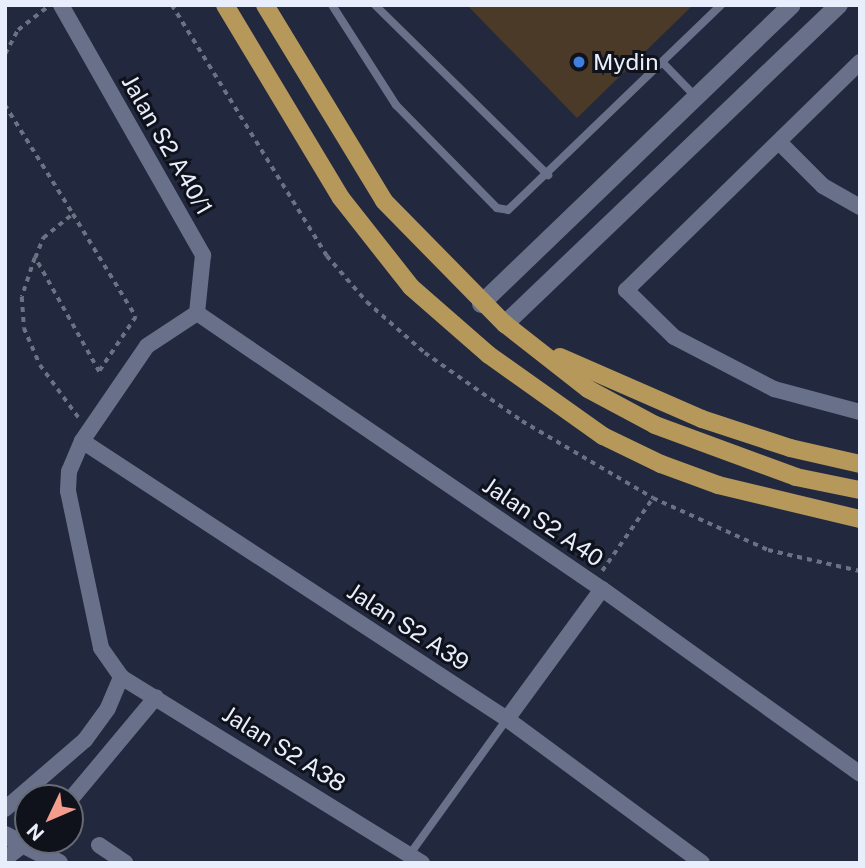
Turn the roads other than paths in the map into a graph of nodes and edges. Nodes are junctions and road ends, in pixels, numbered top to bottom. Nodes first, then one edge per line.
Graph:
1 (61, 5) edge
2 (225, 5) edge
3 (265, 5) edge
4 (332, 5) edge
5 (375, 5) edge
6 (721, 5) edge
7 (792, 5) edge
8 (839, 5) edge
9 (663, 62) junction
10 (860, 62) edge
11 (696, 97) junction
12 (780, 143) junction
13 (548, 175) junction
14 (860, 207) edge
15 (481, 304) junction
16 (197, 313) junction
17 (505, 324) junction
18 (525, 340) junction
19 (860, 412) edge
20 (85, 436) junction
21 (860, 464) edge
22 (860, 490) edge
23 (860, 519) edge
24 (597, 587) junction
25 (121, 677) junction
26 (156, 697) junction
27 (507, 719) junction
28 (860, 774) edge
29 (83, 784) edge
30 (5, 809) edge
31 (99, 845) dead end
32 (412, 860) edge
33 (126, 863) edge
34 (702, 863) edge

1 - 16 street, Jalan S2 A40/1
2 - 23 main road
3 - 15 main road
4 - 13 lane
5 - 13 lane
6 - 9 lane
7 - 11 street
8 - 17 street
9 - 11 lane
9 - 13 lane
10 - 12 street
11 - 15 street
12 - 14 street
12 - 19 street
15 - 17 main road
16 - 20 street
16 - 24 street, Jalan S2 A40
17 - 18 main road
18 - 21 main road
18 - 22 main road
20 - 25 street
20 - 27 street, Jalan S2 A39
24 - 27 street
24 - 28 street, Jalan S2 A40
25 - 26 street, Jalan S2 A38
25 - 30 street
26 - 29 street
26 - 32 street, Jalan S2 A38
27 - 32 lane
27 - 34 street, Jalan S2 A39
31 - 33 street

